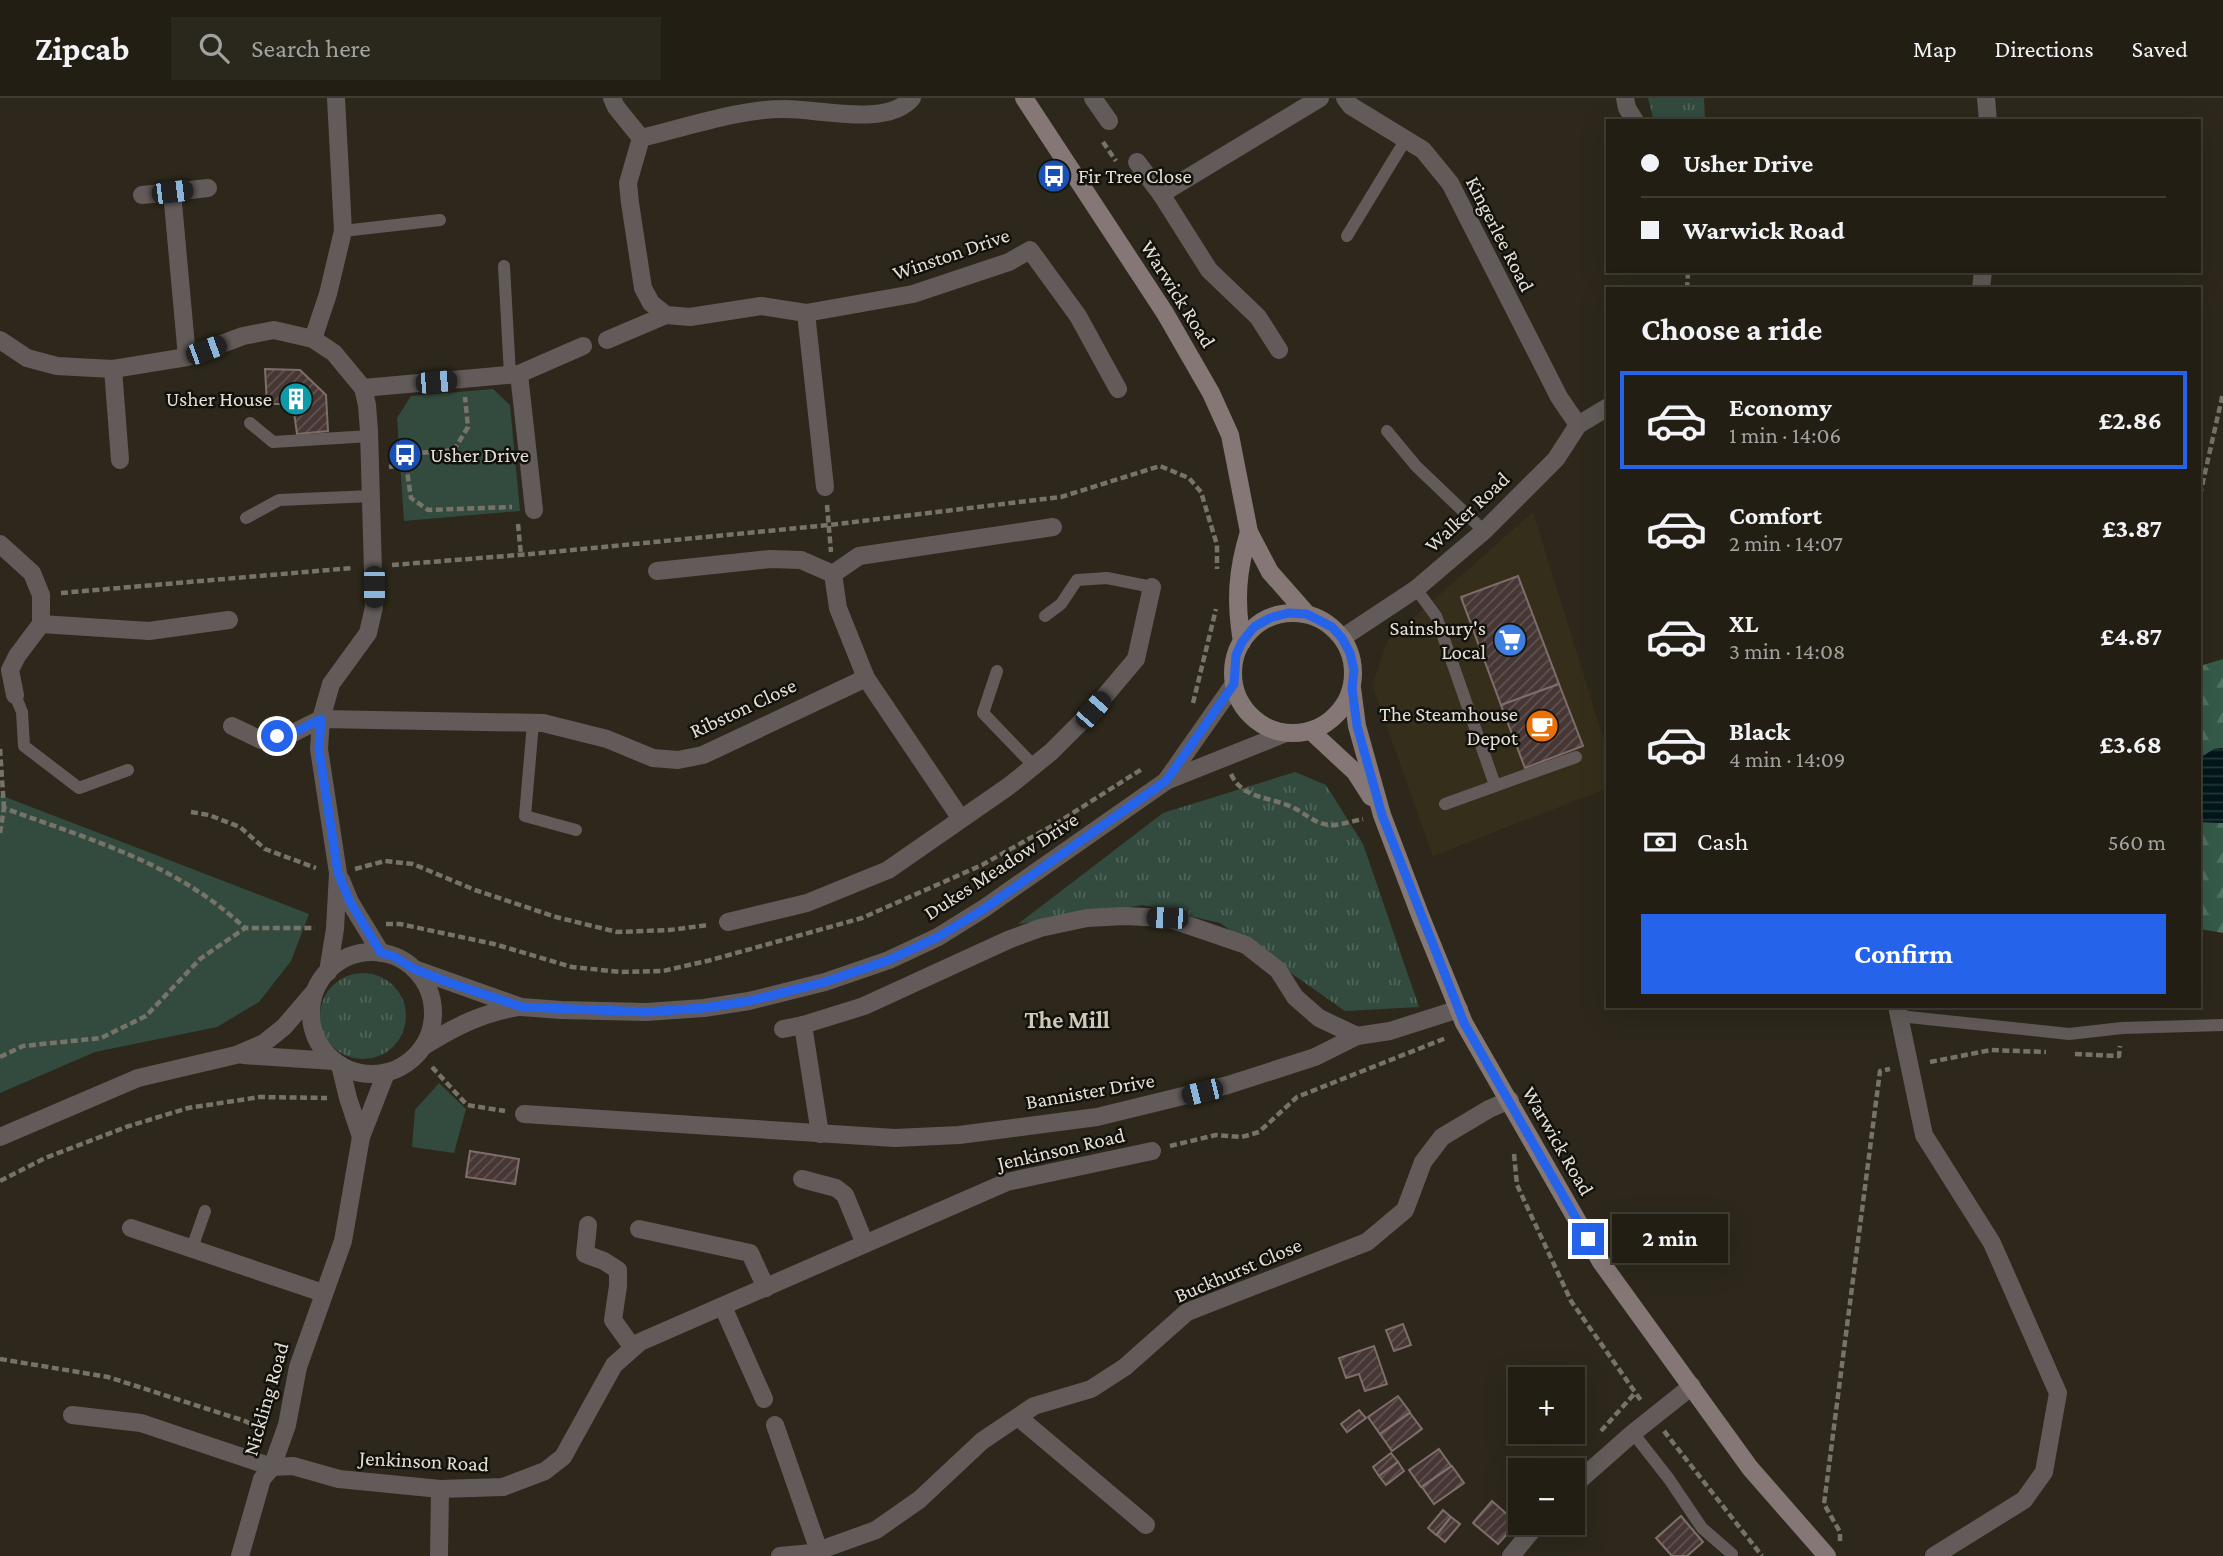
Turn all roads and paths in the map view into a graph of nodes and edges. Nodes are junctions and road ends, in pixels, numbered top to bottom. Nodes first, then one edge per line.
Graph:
1 (337, 98) edge
2 (612, 98) edge
3 (912, 98) edge
4 (1024, 98) edge
5 (1093, 98) edge
6 (1320, 98) edge
7 (1345, 98) edge
8 (1625, 98) edge
9 (1986, 98) edge
10 (1633, 119) edge
11 (1988, 119) edge
12 (1109, 121) joint
13 (641, 138) junction
14 (1406, 139) junction
15 (1137, 162) joint
16 (208, 188) dead end
17 (172, 192) junction
18 (1161, 194) junction
19 (142, 195) dead end
20 (440, 220) dead end
21 (343, 231) junction
22 (1347, 236) dead end
23 (504, 266) dead end
24 (806, 313) junction
25 (666, 315) junction
26 (313, 339) junction
27 (0, 340) edge
28 (607, 340) dead end
29 (583, 346) dead end
30 (1279, 350) dead end
31 (187, 357) junction
32 (113, 369) junction
33 (515, 374) junction
34 (363, 388) junction
35 (464, 389) dead end
36 (1118, 389) dead end
37 (2223, 393) edge
38 (1606, 408) edge
39 (250, 423) dead end
40 (1578, 425) junction
41 (1387, 431) dead end
42 (370, 436) junction
43 (120, 460) dead end
44 (406, 464) junction
45 (371, 468) junction
46 (825, 487) joint
47 (2201, 491) edge
48 (372, 496) junction
49 (534, 510) dead end
50 (246, 518) dead end
51 (1053, 527) dead end
52 (1484, 531) junction
53 (1249, 532) junction
54 (0, 544) edge
55 (521, 555) dead end
56 (657, 571) dead end
57 (833, 573) junction
58 (1152, 587) joint
59 (1416, 589) junction
60 (1307, 614) junction
61 (1045, 616) dead end
62 (229, 620) dead end
63 (41, 624) junction
64 (1342, 638) junction
65 (1242, 642) junction
66 (997, 671) dead end
67 (866, 678) junction
68 (1234, 684) junction
69 (1352, 688) junction
70 (15, 695) joint
71 (321, 719) junction
72 (533, 723) junction
73 (232, 726) dead end
74 (1312, 732) junction
75 (1286, 733) junction
76 (0, 749) edge
77 (1576, 757) dead end
78 (1225, 759) junction
79 (1034, 766) junction
80 (128, 770) dead end
81 (1166, 781) junction
82 (1495, 785) junction
83 (1445, 804) dead end
84 (4, 808) junction
85 (191, 813) dead end
86 (1382, 815) junction
87 (961, 819) junction
88 (576, 830) dead end
89 (0, 833) edge
90 (338, 873) junction
91 (728, 922) joint
92 (245, 928) junction
93 (335, 929) junction
94 (381, 953) junction
95 (414, 969) junction
96 (328, 972) junction
97 (316, 989) junction
98 (522, 1007) junction
99 (1459, 1009) junction
100 (1898, 1011) edge
101 (1436, 1017) junction
102 (803, 1025) junction
103 (2223, 1025) edge
104 (2122, 1028) junction
105 (783, 1029) dead end
106 (1357, 1035) junction
107 (1446, 1038) junction
108 (424, 1046) junction
109 (1453, 1050) dead end
110 (2055, 1053) dead end
111 (2068, 1054) dead end
112 (236, 1055) junction
113 (0, 1056) edge
114 (337, 1063) junction
115 (1909, 1065) junction
116 (432, 1067) dead end
117 (386, 1073) junction
118 (348, 1098) junction
119 (1510, 1100) junction
120 (524, 1114) joint
121 (820, 1134) junction
122 (0, 1137) edge
123 (361, 1137) junction
124 (1514, 1150) dead end
125 (1152, 1151) joint
126 (802, 1179) dead end
127 (0, 1181) edge
128 (205, 1211) dead end
129 (589, 1225) dead end
130 (131, 1228) dead end
131 (639, 1229) dead end
132 (865, 1244) junction
133 (191, 1248) junction
134 (766, 1288) junction
135 (323, 1293) junction
136 (723, 1307) junction
137 (633, 1348) junction
138 (0, 1359) edge
139 (1692, 1386) junction
140 (764, 1399) dead end
141 (72, 1415) dead end
142 (1018, 1417) junction
143 (1653, 1417) junction
144 (775, 1425) dead end
145 (1633, 1433) junction
146 (282, 1439) junction
147 (272, 1467) junction
148 (1585, 1475) edge
149 (440, 1489) junction
150 (1146, 1525) dead end
151 (1528, 1535) edge
152 (1834, 1550) edge
153 (828, 1551) edge
154 (1732, 1553) dead end
155 (1947, 1553) edge
156 (240, 1556) edge
157 (439, 1556) edge
158 (780, 1556) edge
159 (1511, 1556) edge
160 (1762, 1556) edge

1 - 21 street
2 - 13 street
3 - 13 street
4 - 53 main road, Warwick Road
5 - 12 street
6 - 18 street
7 - 14 street, Kingerlee Road
8 - 10 street
9 - 11 street
12 - 15 path
13 - 25 street
14 - 22 lane
14 - 40 street, Kingerlee Road
15 - 18 street
16 - 17 street
17 - 19 street
17 - 31 street
18 - 30 street
20 - 21 lane
21 - 26 street
23 - 33 lane
24 - 25 street, Winston Drive
24 - 36 street, Winston Drive
24 - 46 street
25 - 28 street
26 - 31 street
26 - 34 street
27 - 32 street
29 - 33 street
31 - 32 street
32 - 43 street
33 - 34 street
33 - 49 street
34 - 42 street
35 - 44 path
37 - 47 path
38 - 40 street, Walker Road
39 - 42 lane
40 - 52 street, Walker Road
41 - 52 lane
42 - 45 street
44 - 45 path
44 - 55 path
45 - 48 street
46 - 57 path
48 - 50 lane
48 - 71 street
51 - 57 street
52 - 59 street, Walker Road
53 - 60 main road, Warwick Road
53 - 65 main road, Warwick Road
54 - 63 street
56 - 57 street
57 - 67 street
58 - 61 lane
58 - 79 street
59 - 64 street, Walker Road
59 - 82 lane
60 - 64 main road
60 - 65 main road
62 - 63 street
63 - 70 street
64 - 69 main road
65 - 68 main road
66 - 79 lane
67 - 72 street, Ribston Close
67 - 87 street
68 - 75 main road
68 - 81 street, Dukes Meadow Drive
69 - 74 main road
69 - 86 main road, Warwick Road
70 - 80 lane
71 - 72 street, Ribston Close
71 - 73 street
71 - 90 street
72 - 88 lane
74 - 75 main road
74 - 86 main road, Warwick Road
75 - 78 street, Dukes Meadow Drive
76 - 84 path
77 - 82 lane
78 - 81 street, Dukes Meadow Drive
78 - 86 path
79 - 87 street
81 - 98 street, Dukes Meadow Drive
82 - 83 lane
84 - 89 path
84 - 92 path
85 - 90 path
86 - 99 main road, Warwick Road
87 - 91 street
90 - 91 path
90 - 93 street
90 - 94 street
92 - 93 path
92 - 113 path
93 - 96 street
94 - 95 street
94 - 96 street
95 - 98 street, Dukes Meadow Drive
95 - 108 street
96 - 97 street
97 - 112 street
97 - 114 street
98 - 108 street, Dukes Meadow Drive
99 - 101 street, Bannister Drive
99 - 119 main road, Warwick Road
100 - 104 lane
100 - 115 street
101 - 106 street, Bannister Drive
101 - 107 path
102 - 105 street
102 - 106 street
102 - 121 street
103 - 104 lane
104 - 111 path
106 - 121 street, Bannister Drive
107 - 109 path
107 - 125 path
108 - 117 street
110 - 115 path
112 - 114 street
112 - 122 street
114 - 117 street
114 - 118 street, Nickling Road
115 - 152 path
115 - 155 street
116 - 120 path
117 - 123 street, Nickling Road
118 - 123 street, Nickling Road
118 - 127 path
119 - 139 main road, Warwick Road
119 - 142 street, Buckhurst Close
120 - 121 street, Bannister Drive
123 - 135 street, Nickling Road
124 - 143 path
125 - 132 street, Jenkinson Road
126 - 132 street
128 - 133 lane
129 - 137 street
130 - 133 street
131 - 134 street
132 - 134 street, Jenkinson Road
133 - 135 street
134 - 136 street, Jenkinson Road
135 - 146 street, Nickling Road
136 - 137 street, Jenkinson Road
136 - 140 street
137 - 149 street, Jenkinson Road
138 - 146 path
139 - 143 street
139 - 152 main road, Warwick Road
141 - 147 street, Jenkinson Road
142 - 150 street
142 - 153 street, Buckhurst Close
143 - 145 street
143 - 160 path
144 - 153 street
145 - 148 street
145 - 154 lane
146 - 147 street, Nickling Road
147 - 149 street, Jenkinson Road
147 - 156 street, Nickling Road
149 - 157 street
151 - 159 street
153 - 158 street, Buckhurst Close

